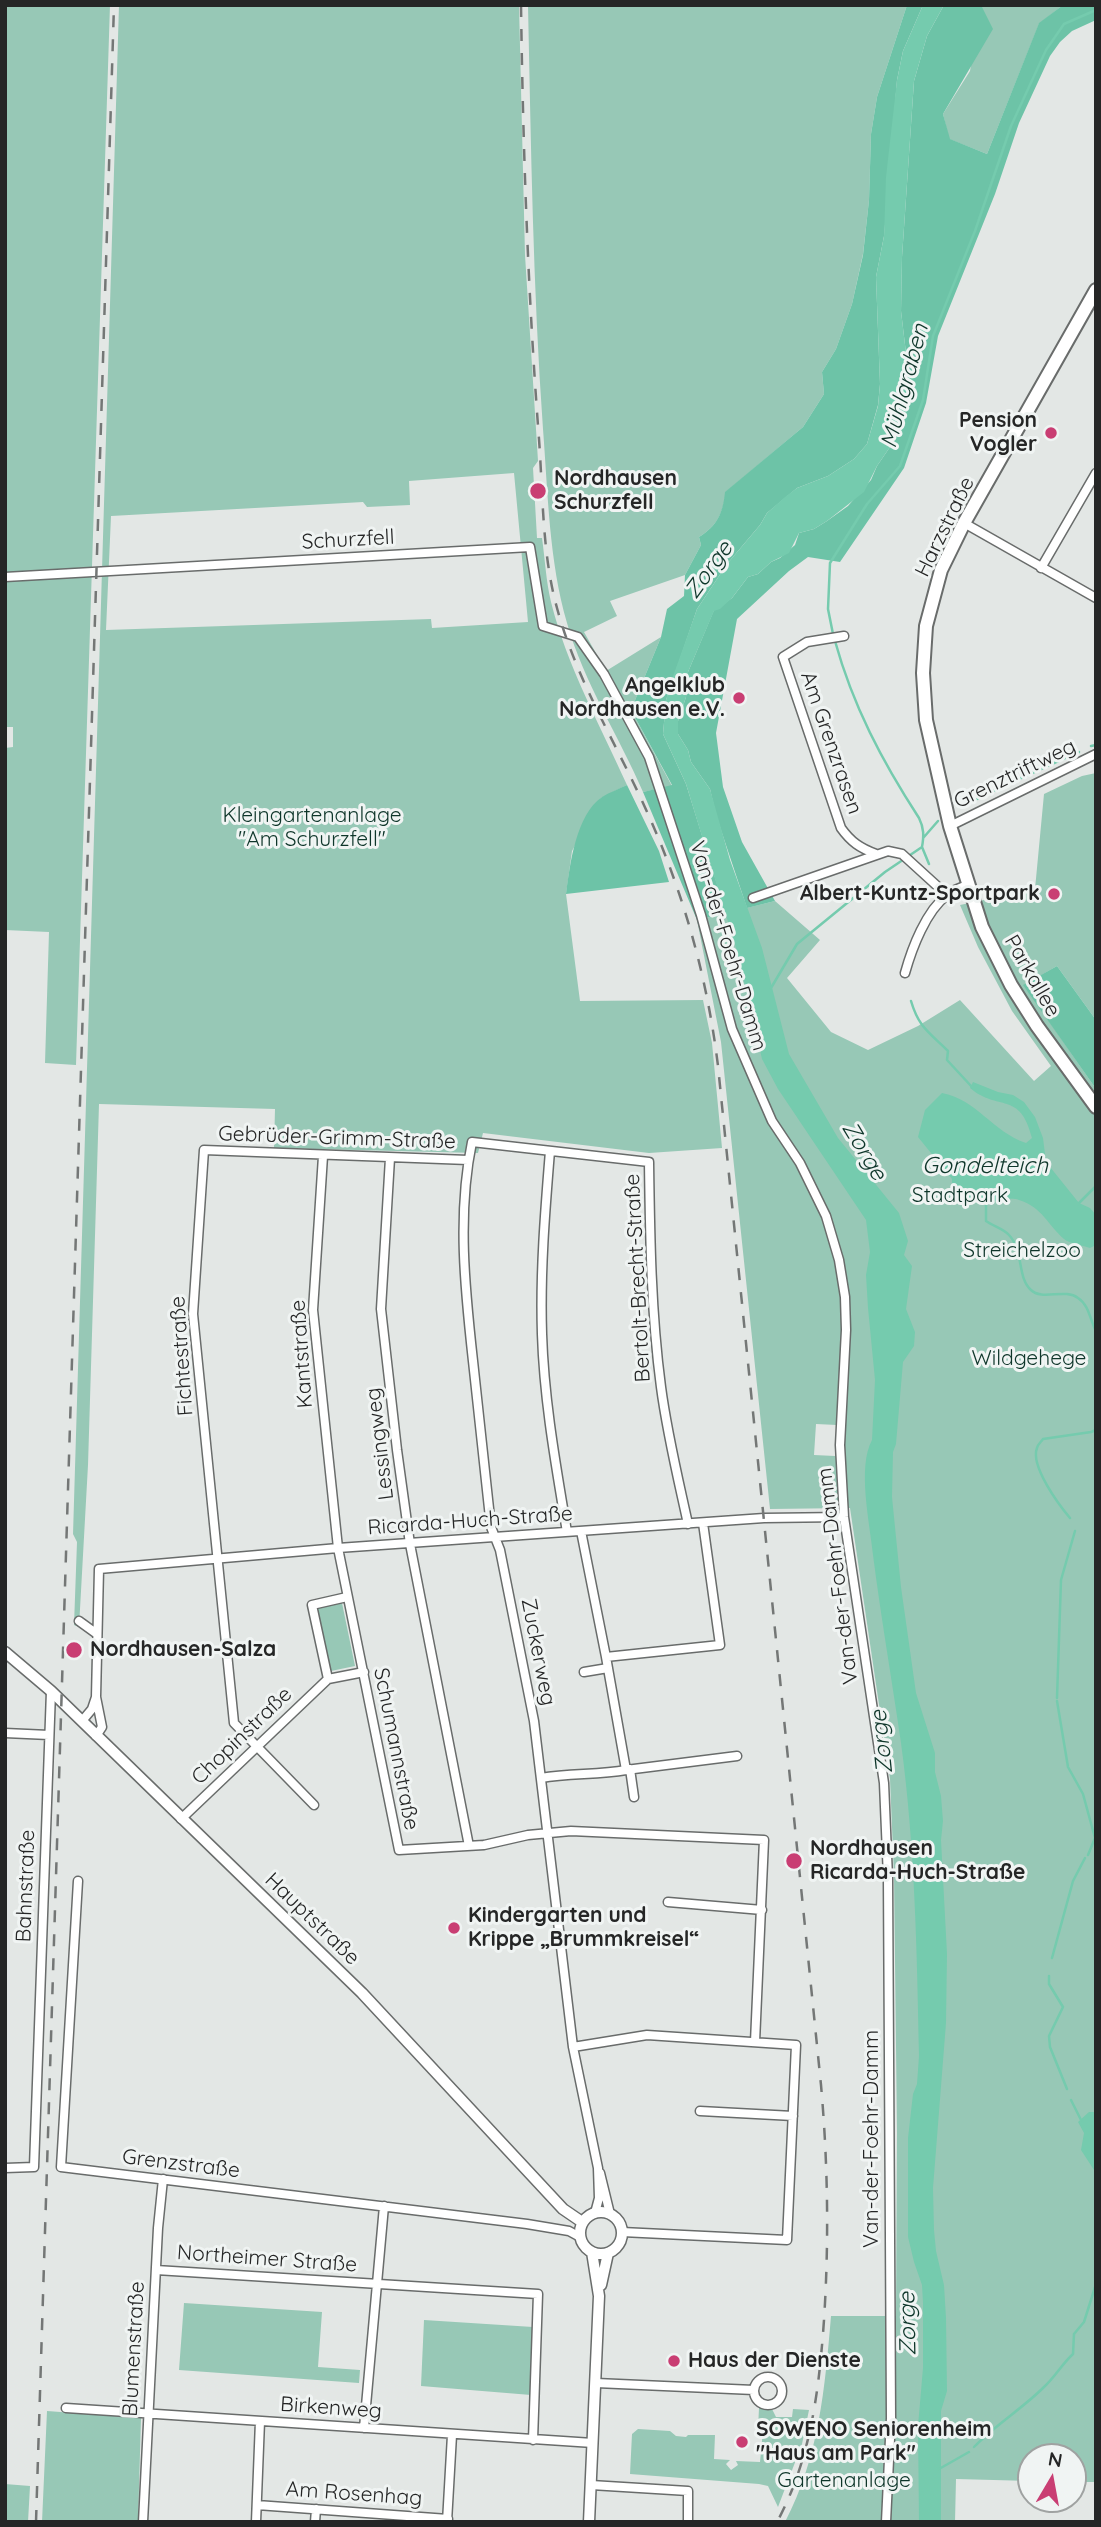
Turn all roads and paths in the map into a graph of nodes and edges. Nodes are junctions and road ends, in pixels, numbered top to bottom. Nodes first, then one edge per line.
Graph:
1 (1096, 290) edge
2 (1096, 473) edge
3 (964, 523) junction
4 (1041, 568) junction
5 (5, 577) edge
6 (1096, 598) edge
7 (837, 637) dead end
8 (604, 674) joint
9 (1096, 754) edge
10 (950, 826) junction
11 (876, 854) junction
12 (967, 885) junction
13 (947, 895) junction
14 (753, 898) dead end
15 (905, 973) dead end
16 (1096, 1107) edge
17 (472, 1142) joint
18 (204, 1150) joint
19 (550, 1151) junction
20 (323, 1156) junction
21 (390, 1158) junction
22 (468, 1160) junction
23 (844, 1517) junction
24 (703, 1523) junction
25 (688, 1524) junction
26 (582, 1531) junction
27 (567, 1532) junction
28 (495, 1538) junction
29 (410, 1544) junction
30 (338, 1548) junction
31 (218, 1559) junction
32 (348, 1597) junction
33 (79, 1621) dead end
34 (97, 1634) junction
35 (5, 1652) edge
36 (606, 1657) junction
37 (608, 1668) junction
38 (363, 1672) junction
39 (584, 1672) dead end
40 (327, 1679) junction
41 (51, 1691) junction
42 (96, 1697) junction
43 (82, 1721) junction
44 (5, 1733) edge
45 (49, 1735) junction
46 (96, 1735) junction
47 (256, 1747) junction
48 (737, 1756) dead end
49 (628, 1770) junction
50 (541, 1778) junction
51 (634, 1797) dead end
52 (314, 1805) dead end
53 (181, 1819) junction
54 (548, 1832) junction
55 (469, 1846) junction
56 (78, 1881) dead end
57 (668, 1902) dead end
58 (762, 1910) junction
59 (755, 2042) junction
60 (573, 2048) junction
61 (700, 2111) dead end
62 (793, 2116) junction
63 (5, 2168) edge
64 (598, 2168) junction
65 (163, 2179) junction
66 (384, 2206) junction
67 (595, 2213) junction
68 (610, 2214) junction
69 (582, 2222) junction
70 (622, 2232) junction
71 (580, 2237) junction
72 (592, 2252) junction
73 (608, 2253) junction
74 (156, 2270) junction
75 (376, 2284) junction
76 (599, 2296) junction
77 (596, 2383) junction
78 (754, 2390) dead end
79 (66, 2408) dead end
80 (148, 2413) junction
81 (260, 2421) junction
82 (364, 2428) junction
83 (452, 2435) junction
84 (533, 2440) junction
85 (593, 2443) junction
86 (591, 2485) junction
87 (257, 2505) junction
88 (316, 2509) junction
89 (388, 2518) edge
90 (448, 2520) edge
91 (143, 2522) edge
92 (256, 2522) edge
93 (315, 2522) edge
94 (589, 2522) edge
95 (688, 2522) edge
96 (886, 2522) edge

1 - 3 main road, Harzstraße
2 - 4 street
3 - 4 street
3 - 10 main road, Harzstraße
4 - 6 street
5 - 8 street, Schurzfell
7 - 11 street, Am Grenzrasen
8 - 23 street, Van-der-Foehr-Damm
9 - 10 street, Grenztriftweg
10 - 12 main road, Harzstraße
11 - 13 street
11 - 14 street
12 - 13 street
12 - 16 main road, Parkallee
13 - 15 street
17 - 19 street, Bertolt-Brecht-Straße
17 - 22 street, Zuckerweg
18 - 20 street, Gebrüder-Grimm-Straße
18 - 31 street, Fichtestraße
19 - 25 street, Bertolt-Brecht-Straße
19 - 27 street
20 - 21 street, Gebrüder-Grimm-Straße
20 - 30 street, Kantstraße
21 - 22 street, Gebrüder-Grimm-Straße
21 - 29 street, Lessingweg
22 - 28 street, Zuckerweg
23 - 24 street, Ricarda-Huch-Straße
23 - 96 street, Van-der-Foehr-Damm
24 - 25 street, Ricarda-Huch-Straße
24 - 36 street
25 - 26 street, Ricarda-Huch-Straße
26 - 27 street, Ricarda-Huch-Straße
26 - 36 street
27 - 28 street, Ricarda-Huch-Straße
28 - 29 street, Ricarda-Huch-Straße
28 - 50 street, Zuckerweg
29 - 30 street, Ricarda-Huch-Straße
29 - 55 street, Lessingweg
30 - 31 street, Ricarda-Huch-Straße
30 - 32 street, Schumannstraße
31 - 34 street, Ricarda-Huch-Straße
31 - 47 street, Fichtestraße
32 - 38 street, Schumannstraße
32 - 40 street
33 - 34 street
34 - 42 street
35 - 41 street, Hauptstraße
36 - 37 street
37 - 39 street
37 - 49 street
38 - 40 street
38 - 55 street, Schumannstraße
40 - 47 street, Chopinstraße
41 - 43 street, Hauptstraße
41 - 45 street, Bahnstraße
42 - 43 street
42 - 46 street
43 - 46 street, Hauptstraße
44 - 45 street
45 - 63 street, Bahnstraße
46 - 53 street, Hauptstraße
47 - 52 street, Fichtestraße
47 - 53 street, Chopinstraße
48 - 49 street
49 - 50 street
49 - 51 street
50 - 54 street, Zuckerweg
53 - 69 street, Hauptstraße
54 - 55 street, Schumannstraße
54 - 58 street, Schumannstraße
54 - 60 street, Zuckerweg
56 - 65 street, Grenzstraße
57 - 58 street
58 - 59 street
59 - 60 street
59 - 62 street
60 - 64 street, Zuckerweg
61 - 62 street
62 - 70 street
64 - 67 street, Zuckerweg
64 - 68 street, Zuckerweg
65 - 66 street, Grenzstraße
65 - 74 street, Blumenstraße
66 - 71 street, Grenzstraße
66 - 75 street, Northeimer Straße
67 - 68 street
67 - 69 street
68 - 70 street
69 - 71 street
70 - 73 street
71 - 72 street
72 - 73 street
72 - 76 street
73 - 76 street
74 - 75 street, Northeimer Straße
74 - 80 street, Blumenstraße
75 - 82 street, Northeimer Straße
75 - 84 street, Northeimer Straße
76 - 77 street
77 - 78 street
77 - 85 street
79 - 80 street, Birkenweg
80 - 81 street, Birkenweg
80 - 91 street, Blumenstraße
81 - 82 street, Birkenweg
81 - 87 street
82 - 83 street, Birkenweg
83 - 84 street, Birkenweg
83 - 90 street
84 - 85 street, Birkenweg
85 - 86 street
86 - 94 street
86 - 95 street
87 - 88 street, Am Rosenhag
87 - 92 street
88 - 89 street, Am Rosenhag
88 - 93 street
89 - 90 street, Am Rosenhag

